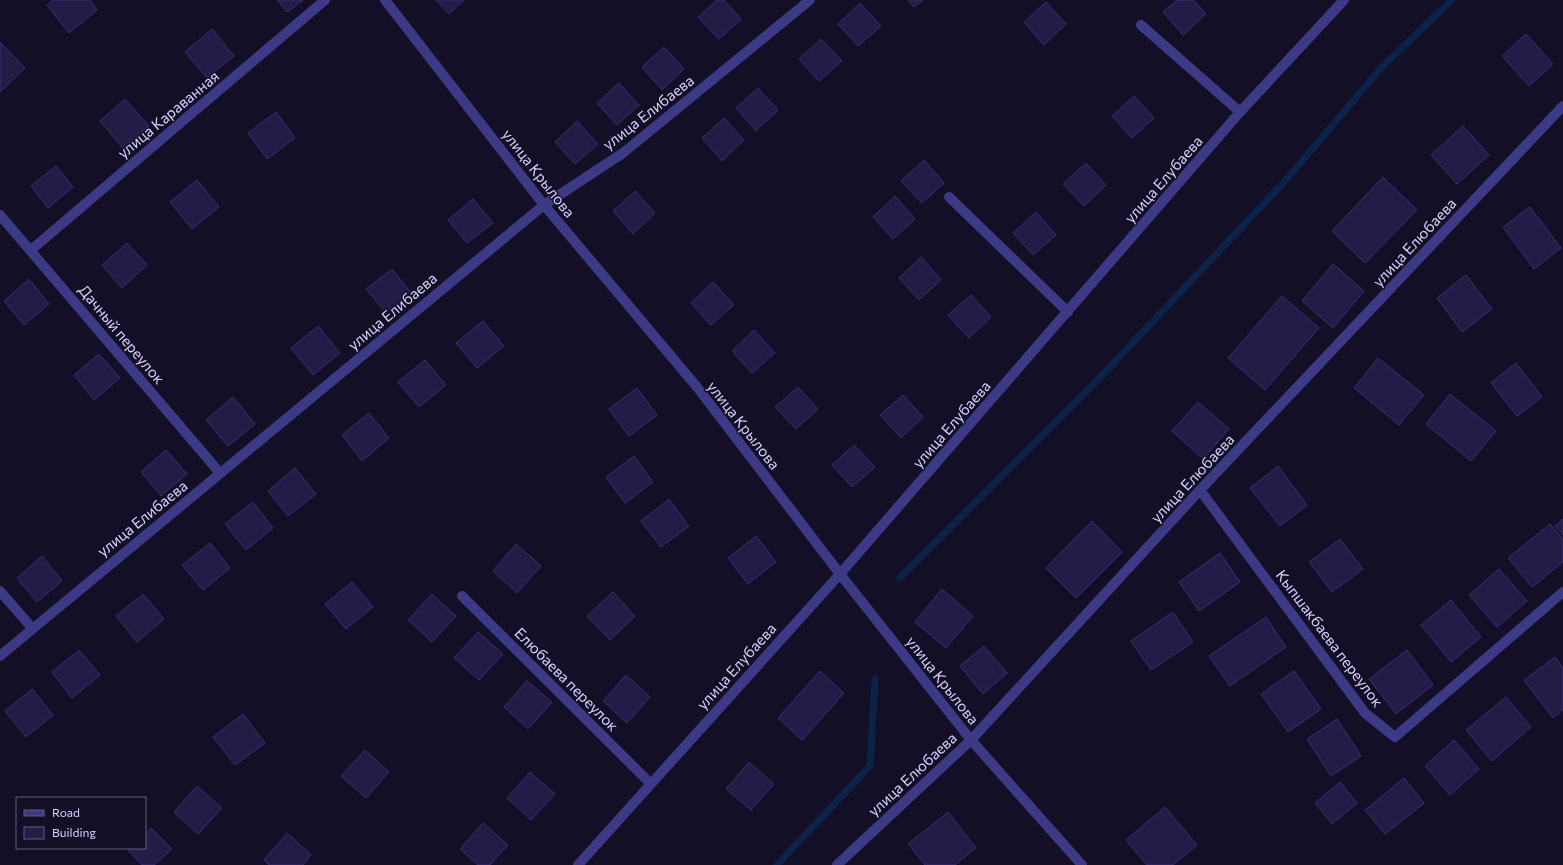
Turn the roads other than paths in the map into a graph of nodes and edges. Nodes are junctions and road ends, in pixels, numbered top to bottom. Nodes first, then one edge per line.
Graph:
1 (325, 0) edge
2 (385, 0) edge
3 (810, 0) edge
4 (1344, 0) edge
5 (1141, 24) dead end
6 (1563, 106) edge
7 (1240, 112) junction
8 (949, 197) dead end
9 (544, 204) junction
10 (0, 215) edge
11 (31, 250) junction
12 (1068, 312) junction
13 (220, 473) junction
14 (1200, 490) junction
15 (840, 574) junction
16 (0, 591) edge
17 (1563, 592) edge
18 (462, 596) dead end
19 (32, 628) junction
20 (0, 656) edge
21 (971, 740) junction
22 (651, 784) junction
23 (578, 865) edge
24 (837, 865) edge
25 (1082, 865) edge

1 - 11 street, улица Караванная
2 - 9 street, улица Крылова
3 - 9 street, улица Елибаева
4 - 7 street, улица Елубаева
5 - 7 street
6 - 14 street, улица Елюбаева
7 - 12 street, улица Елубаева
8 - 12 street
9 - 13 street, улица Елибаева
9 - 15 street, улица Крылова
10 - 11 street, Дачный переулок
11 - 13 street, Дачный переулок
12 - 15 street, улица Елубаева
13 - 19 street, улица Елибаева
14 - 17 street, Кыпшакбаева переулок
14 - 21 street, улица Елюбаева
15 - 21 street, улица Крылова
15 - 22 street, улица Елубаева
16 - 19 street
18 - 22 street, Елюбаева переулок
19 - 20 street, улица Елибаева
21 - 24 street, улица Елюбаева
21 - 25 street, улица Крылова
22 - 23 street, улица Елубаева

